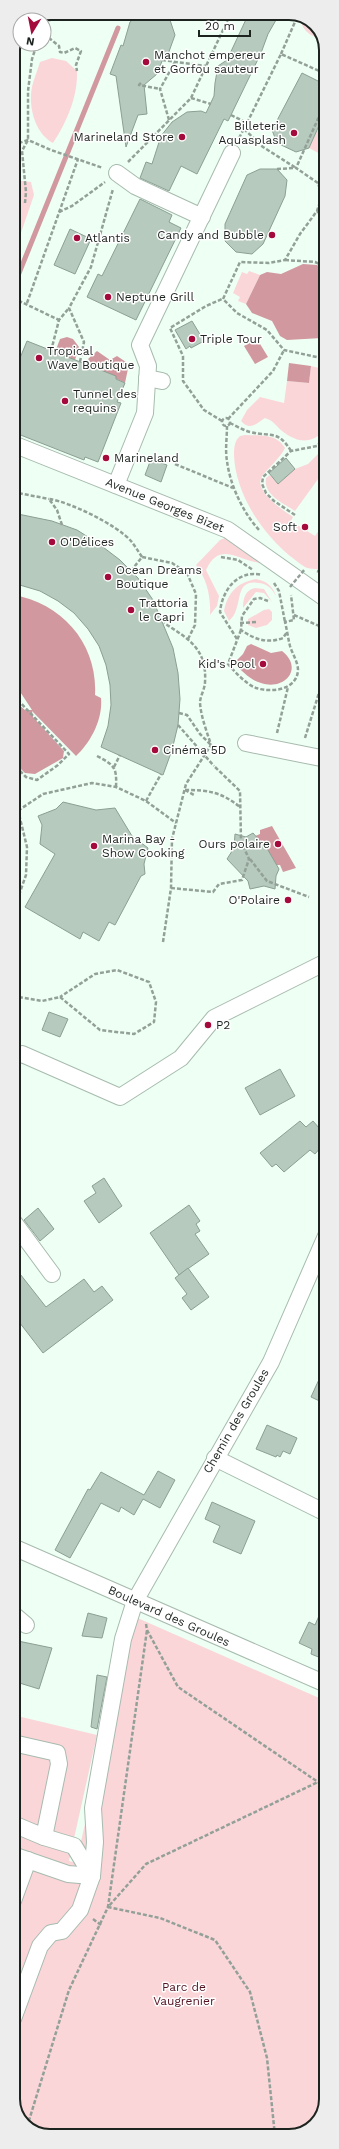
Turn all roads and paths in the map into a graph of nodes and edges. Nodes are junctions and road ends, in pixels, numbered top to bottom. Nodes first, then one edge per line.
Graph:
1 (228, 20) edge
2 (295, 21) edge
3 (52, 40) edge
4 (34, 52) edge
5 (281, 54) junction
6 (162, 60) dead end
7 (175, 62) junction
8 (206, 66) junction
9 (78, 71) dead end
10 (319, 71) edge
11 (141, 82) dead end
12 (160, 89) junction
13 (191, 98) junction
14 (211, 104) dead end
15 (231, 115) dead end
16 (319, 117) edge
17 (169, 120) junction
18 (244, 128) dead end
19 (28, 140) junction
20 (20, 143) edge
21 (232, 154) dead end
22 (78, 159) junction
23 (296, 168) junction
24 (277, 169) dead end
25 (118, 173) junction
26 (318, 183) joint
27 (319, 186) edge
28 (25, 203) dead end
29 (319, 205) edge
30 (317, 211) joint
31 (59, 212) junction
32 (202, 217) junction
33 (285, 260) junction
34 (319, 264) edge
35 (223, 299) junction
36 (20, 301) edge
37 (27, 303) junction
38 (69, 308) junction
39 (59, 320) junction
40 (284, 350) junction
41 (50, 351) dead end
42 (319, 358) edge
43 (80, 362) dead end
44 (228, 419) junction
45 (222, 421) junction
46 (230, 423) junction
47 (227, 426) junction
48 (319, 444) edge
49 (20, 447) edge
50 (291, 451) junction
51 (176, 464) dead end
52 (116, 485) junction
53 (234, 488) junction
54 (20, 493) edge
55 (49, 499) junction
56 (294, 515) dead end
57 (253, 524) dead end
58 (62, 525) dead end
59 (142, 556) junction
60 (221, 557) dead end
61 (305, 569) dead end
62 (131, 571) dead end
63 (260, 575) junction
64 (266, 578) dead end
65 (273, 581) dead end
66 (290, 587) dead end
67 (319, 594) edge
68 (268, 601) dead end
69 (292, 605) dead end
70 (293, 615) junction
71 (258, 622) dead end
72 (285, 622) junction
73 (164, 623) dead end
74 (242, 623) junction
75 (319, 626) edge
76 (241, 630) junction
77 (287, 632) junction
78 (188, 638) junction
79 (237, 639) junction
80 (288, 687) junction
81 (319, 693) edge
82 (20, 701) edge
83 (179, 714) dead end
84 (178, 724) dead end
85 (246, 744) dead end
86 (211, 745) junction
87 (274, 749) junction
88 (304, 754) junction
89 (120, 755) dead end
90 (97, 756) dead end
91 (319, 757) edge
92 (114, 768) junction
93 (20, 771) edge
94 (161, 774) dead end
95 (116, 787) junction
96 (185, 790) junction
97 (194, 795) dead end
98 (146, 802) junction
99 (241, 808) junction
100 (20, 809) edge
101 (20, 819) edge
102 (176, 824) junction
103 (249, 859) junction
104 (171, 888) junction
105 (20, 892) edge
106 (309, 897) dead end
107 (163, 942) dead end
108 (319, 966) edge
109 (20, 997) edge
110 (60, 997) junction
111 (20, 1055) edge
112 (20, 1231) edge
113 (319, 1252) edge
114 (52, 1274) dead end
115 (215, 1458) junction
116 (319, 1510) edge
117 (20, 1550) edge
118 (141, 1604) junction
119 (20, 1620) edge
120 (26, 1625) dead end
121 (319, 1681) edge
122 (20, 1745) edge
123 (318, 1782) joint
124 (20, 1827) edge
125 (44, 1838) junction
126 (20, 1858) edge
127 (92, 1876) junction
128 (20, 2000) edge
129 (274, 2129) edge

1 - 8 path
2 - 5 path
3 - 9 path
4 - 19 path
5 - 10 path
5 - 15 path
6 - 7 path
7 - 8 path
7 - 12 path
8 - 13 path
11 - 12 path
12 - 17 path
13 - 14 path
13 - 17 path
16 - 23 path
17 - 25 path
18 - 23 path
19 - 20 path
19 - 22 path
19 - 28 path
21 - 32 street
22 - 25 path
22 - 31 path
23 - 24 path
23 - 26 path
25 - 31 path
25 - 32 street
25 - 38 path
26 - 27 path
29 - 30 path
30 - 33 path
31 - 37 path
32 - 52 street
33 - 34 path
33 - 35 path
35 - 40 path
35 - 45 path
36 - 37 path
37 - 39 path
38 - 39 path
38 - 43 path
39 - 41 path
40 - 42 path
40 - 44 path
44 - 45 path
44 - 46 path
45 - 47 path
46 - 47 path
46 - 50 path
47 - 53 path
48 - 50 path
49 - 52 street, Avenue Georges Bizet
50 - 56 path
51 - 53 path
52 - 67 street, Avenue Georges Bizet
53 - 57 path
54 - 55 path
55 - 58 path
55 - 59 path
59 - 62 path
59 - 78 path
60 - 63 path
61 - 66 path, bridge
63 - 64 path
63 - 79 path
65 - 72 path
68 - 74 path
69 - 70 path
70 - 72 path
70 - 75 path
71 - 74 path
72 - 77 path
73 - 78 path
74 - 76 path
76 - 77 path
76 - 79 path
77 - 80 path
78 - 86 path
79 - 80 path
80 - 87 path
81 - 88 path
82 - 93 path
83 - 86 path
84 - 99 path, bridge
85 - 87 street
86 - 96 path
87 - 88 street
88 - 91 street
89 - 92 path
90 - 92 path
92 - 95 path
94 - 98 path
95 - 98 path
95 - 100 path
96 - 97 path
96 - 99 path
96 - 102 path
98 - 102 path
99 - 103 path
101 - 105 path
102 - 104 path
103 - 104 path
103 - 106 path
104 - 107 path
108 - 111 street
109 - 110 path
110 - 110 path
112 - 114 street
113 - 115 street, Chemin des Groules
115 - 116 street
115 - 118 street, Chemin des Groules
117 - 118 street, Boulevard des Groules
118 - 121 street, Boulevard des Groules
118 - 123 path
118 - 127 street, Chemin des Groules
119 - 120 street
122 - 125 street
123 - 129 path
124 - 125 street
125 - 127 street
126 - 127 street
127 - 128 street, Chemin des Groules

